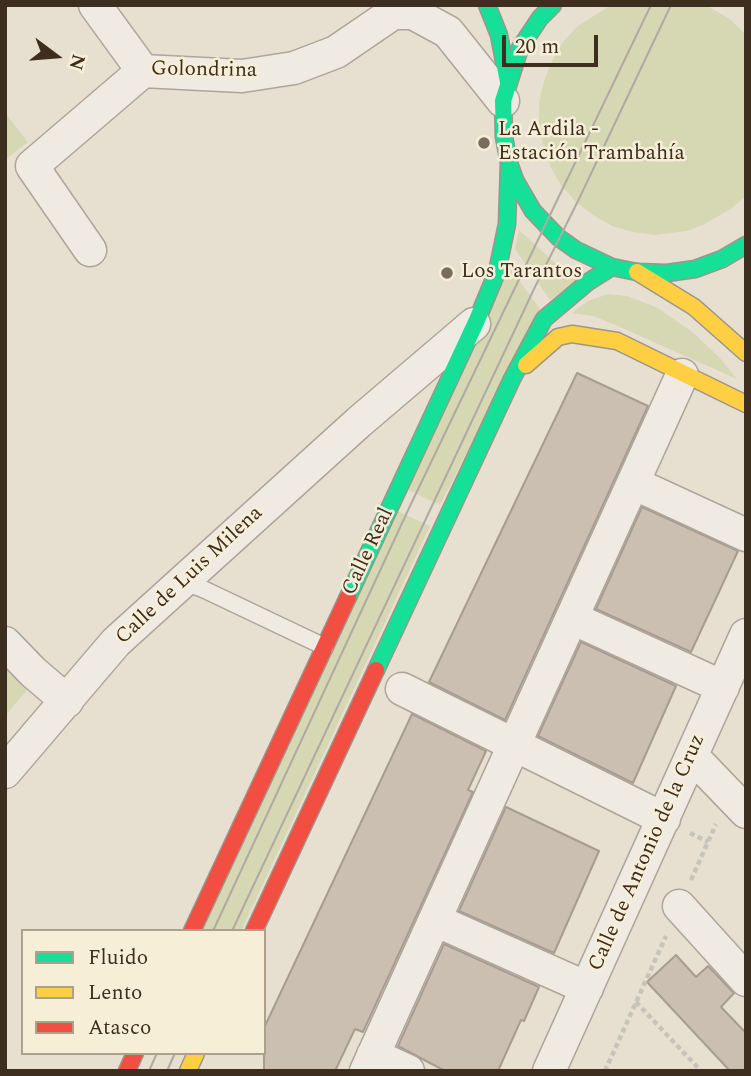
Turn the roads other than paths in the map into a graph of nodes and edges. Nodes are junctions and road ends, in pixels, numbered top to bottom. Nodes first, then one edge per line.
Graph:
1 (95, 5) edge
2 (487, 5) edge
3 (552, 5) edge
4 (143, 71) junction
5 (505, 92) junction
6 (509, 163) junction
7 (746, 245) edge
8 (90, 250) dead end
9 (612, 267) junction
10 (638, 272) junction
11 (477, 320) junction
12 (746, 353) edge
13 (682, 375) junction
14 (512, 379) junction
15 (390, 396) junction
16 (746, 404) edge
17 (433, 416) junction
18 (633, 483) junction
19 (746, 535) edge
20 (183, 582) junction
21 (572, 618) junction
22 (746, 635) edge
23 (5, 643) edge
24 (325, 647) junction
25 (723, 687) junction
26 (401, 689) dead end
27 (67, 701) junction
28 (514, 745) junction
29 (692, 756) junction
30 (5, 772) edge
31 (746, 812) edge
32 (664, 819) junction
33 (679, 906) dead end
34 (435, 920) junction
35 (193, 929) edge
36 (255, 929) edge
37 (746, 980) edge
38 (587, 988) junction
39 (134, 1055) edge
40 (195, 1055) edge
41 (370, 1063) edge
42 (127, 1071) edge
43 (188, 1071) edge
44 (408, 1071) edge
45 (549, 1071) edge

1 - 4 street, Golondrina
2 - 5 street
3 - 5 street
4 - 5 street, Golondrina
4 - 8 street
5 - 6 street
6 - 9 street
6 - 11 street, Calle Real
7 - 10 street
9 - 10 street
9 - 14 street
10 - 12 street
11 - 15 street, Calle de Luis Milena
11 - 17 street, Calle Real
13 - 14 street
13 - 16 street
13 - 18 street
14 - 36 street
15 - 17 street
15 - 20 street, Calle de Luis Milena
17 - 24 street, Calle Real
18 - 19 street
18 - 21 street
20 - 24 lane
20 - 27 street, Calle de Luis Milena
21 - 25 street
21 - 28 street
22 - 25 street, Calle de Antonio de la Cruz
23 - 27 street
24 - 35 street, Calle Real
25 - 29 street, Calle de Antonio de la Cruz
26 - 28 street
27 - 30 street, Calle de Luis Milena
28 - 32 street
28 - 34 street
29 - 31 street
29 - 32 street, Calle de Antonio de la Cruz
32 - 38 street, Calle de Antonio de la Cruz
33 - 37 street
34 - 38 street
34 - 41 street
38 - 45 street, Calle de Antonio de la Cruz
39 - 42 street
40 - 43 street
41 - 44 street

